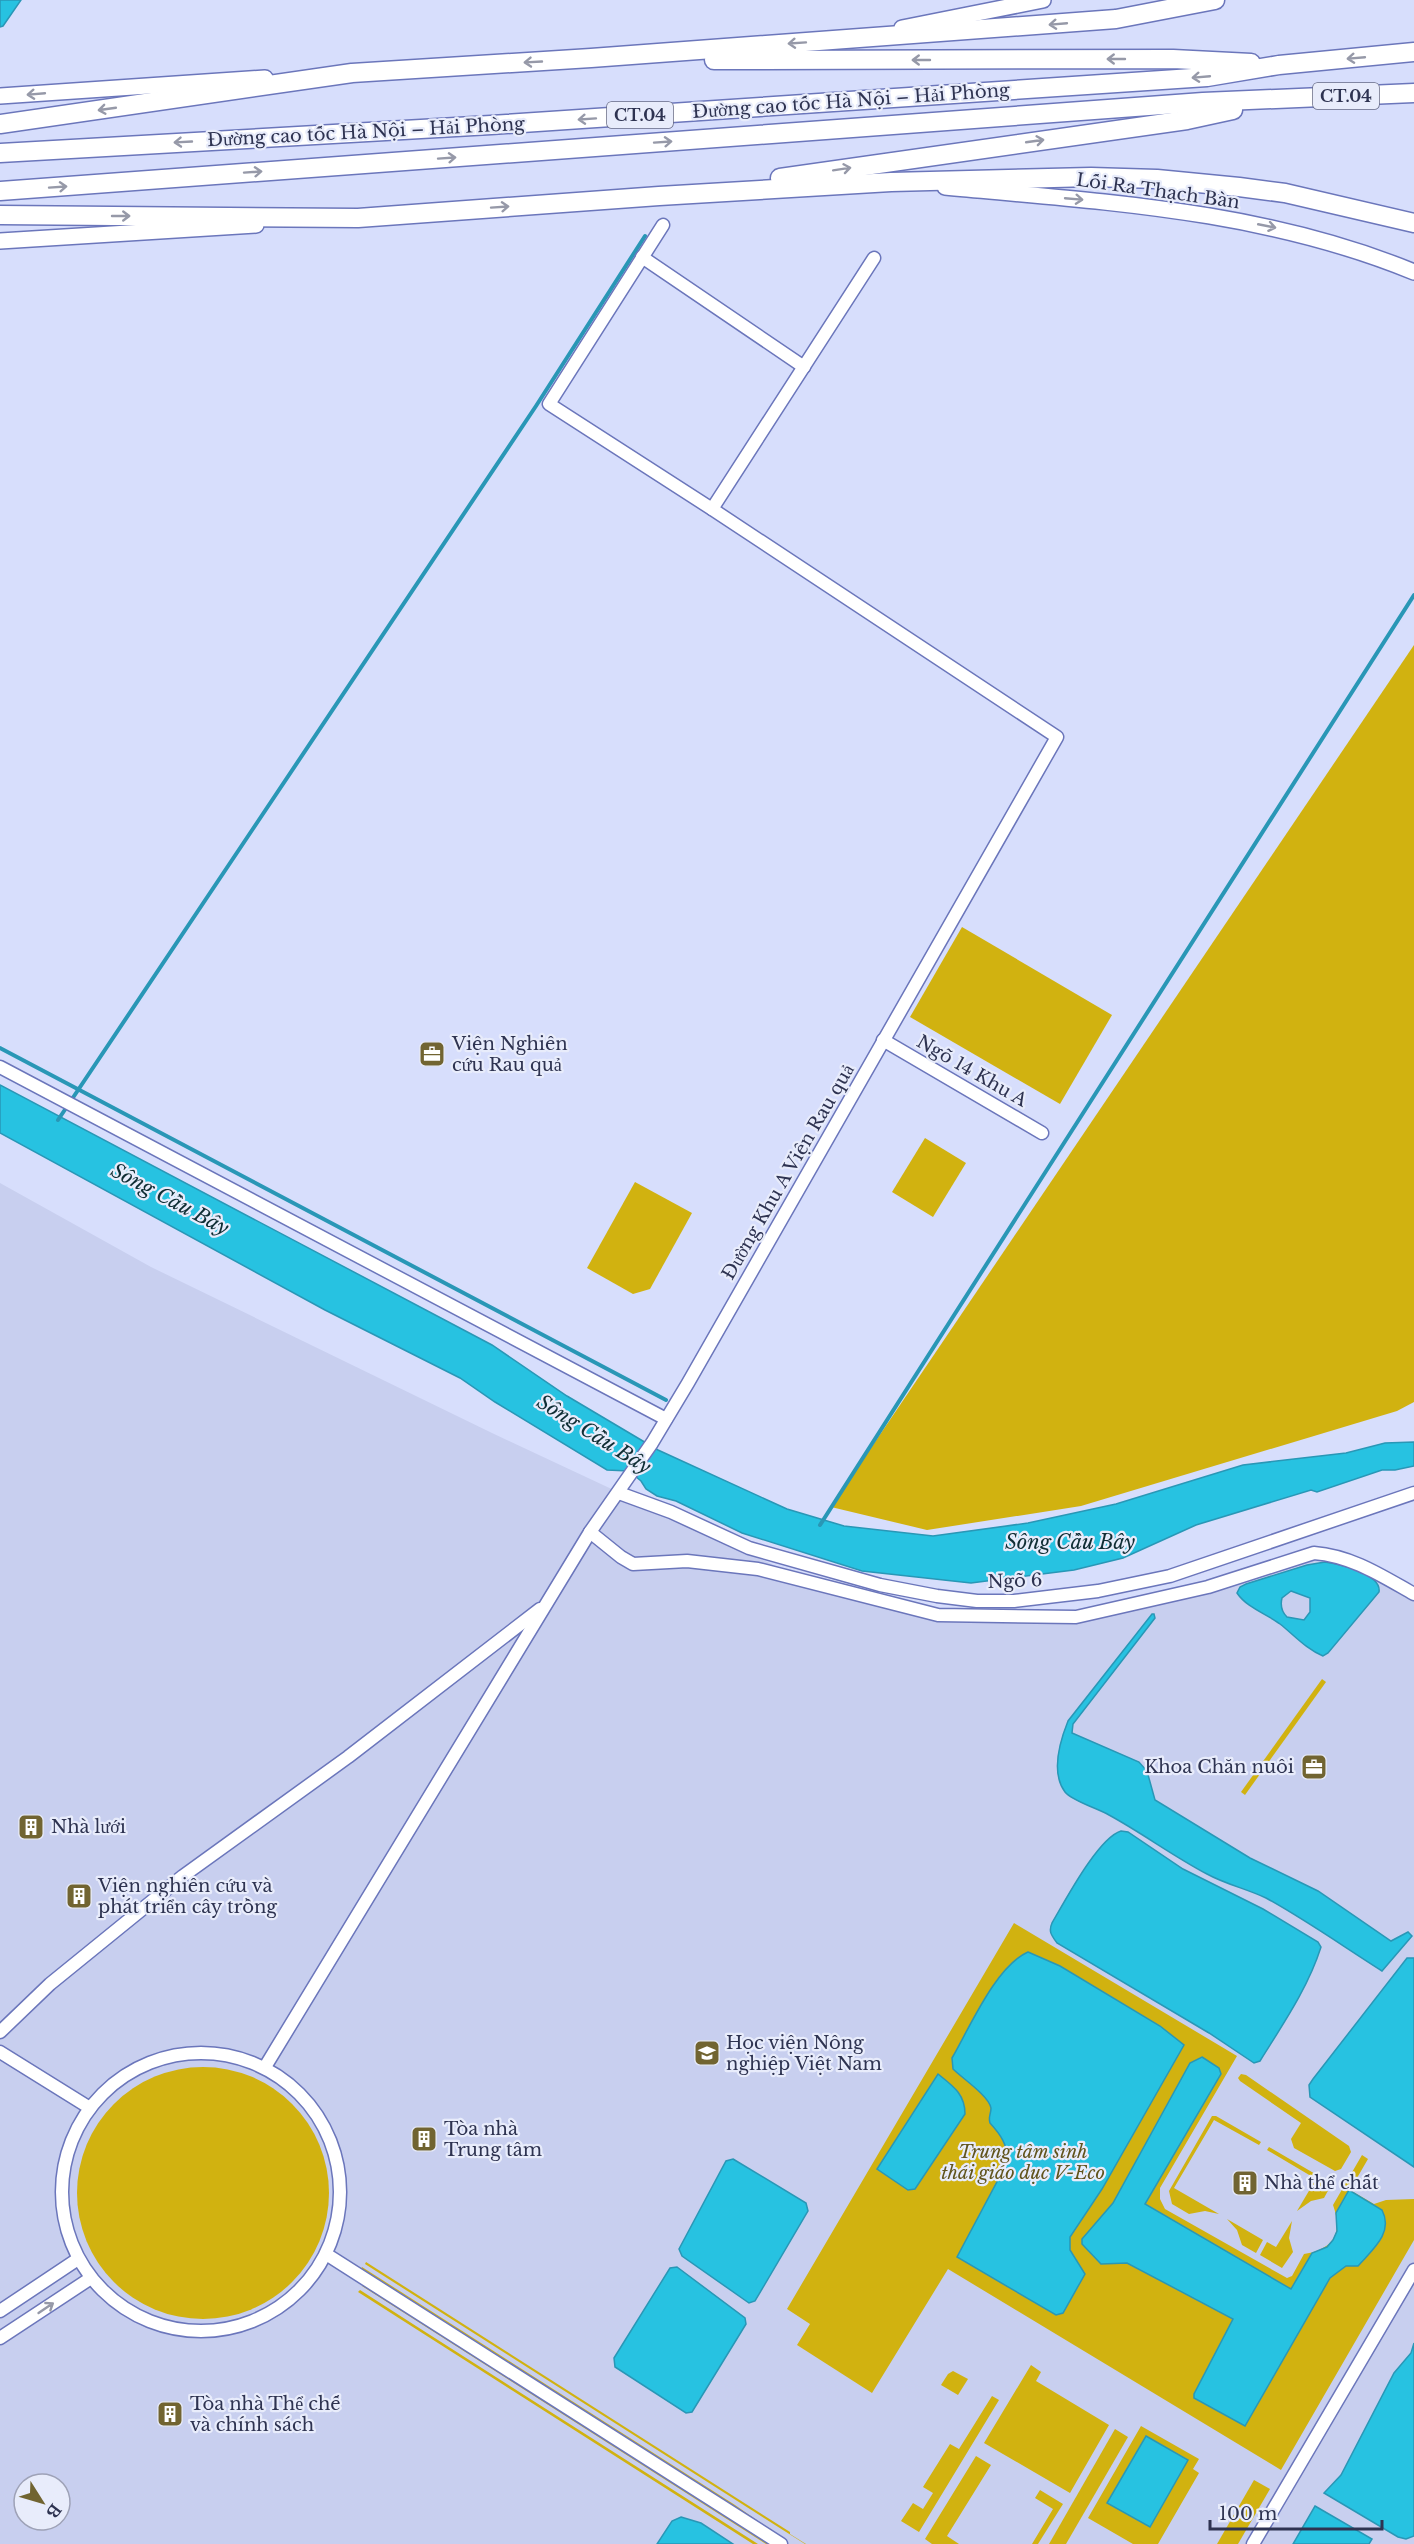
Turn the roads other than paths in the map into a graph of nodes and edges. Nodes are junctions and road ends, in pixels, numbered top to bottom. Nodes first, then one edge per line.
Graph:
1 (1043, 0) edge
2 (1208, 1) edge
3 (855, 39) junction
4 (1414, 52) edge
5 (591, 58) junction
6 (1279, 65) junction
7 (352, 73) junction
8 (1414, 93) edge
9 (0, 96) edge
10 (1279, 100) junction
11 (0, 124) edge
12 (0, 153) edge
13 (891, 182) junction
14 (0, 191) edge
15 (659, 196) junction
16 (1366, 212) junction
17 (0, 216) edge
18 (358, 218) junction
19 (1414, 224) edge
20 (663, 225) dead end
21 (1414, 232) edge
22 (0, 241) edge
23 (642, 257) junction
24 (874, 258) dead end
25 (1414, 272) edge
26 (804, 367) junction
27 (712, 509) junction
28 (884, 1040) junction
29 (0, 1066) edge
30 (1042, 1133) dead end
31 (666, 1419) junction
32 (620, 1491) junction
33 (1414, 1493) edge
34 (590, 1532) junction
35 (1414, 1594) edge
36 (546, 1605) junction
37 (0, 2032) edge
38 (0, 2052) edge
39 (265, 2067) junction
40 (90, 2108) junction
41 (326, 2254) junction
42 (78, 2259) junction
43 (1414, 2270) edge
44 (91, 2278) junction
45 (0, 2311) edge
46 (0, 2338) edge
47 (781, 2544) edge
48 (1253, 2544) edge

1 - 3 main road
2 -> 3 highway
3 -> 5 highway
4 -> 6 highway, Đường cao tốc Hà Nội – Hải Phòng / CT.04
6 -> 5 highway
5 -> 7 highway
6 -> 12 highway, Đường cao tốc Hà Nội – Hải Phòng / CT.04
7 -> 9 main road
7 -> 11 highway
8 - 10 highway, Đường cao tốc Hà Nội – Hải Phòng / CT.04
14 -> 10 highway, Đường cao tốc Hà Nội – Hải Phòng / CT.04
15 -> 10 highway
13 - 15 highway
13 - 16 highway
13 -> 25 main road, Lối Ra Thạch Bàn
18 -> 15 highway
16 - 19 highway
16 - 21 highway
17 -> 18 highway
18 - 22 main road
20 - 23 street
23 - 26 street
23 - 27 street
24 - 26 street
26 - 27 street
27 - 28 street, Đường Khu A Viện Rau quả
28 - 30 street, Ngõ 14 Khu A
28 - 31 street, Đường Khu A Viện Rau quả
29 - 31 street
31 - 32 street, Đường Khu A Viện Rau quả
32 - 33 street, Ngõ 6
32 - 34 street, Đường Khu A Viện Rau quả
34 - 35 street
34 - 36 street, Đường Khu A Viện Rau quả
36 - 37 street
36 - 39 street, Đường Khu A Viện Rau quả
38 - 40 street
39 - 40 street
39 - 41 street
40 - 42 street
41 - 44 street
41 - 47 street
42 - 44 street
42 - 45 street
43 - 48 street
46 -> 44 street

